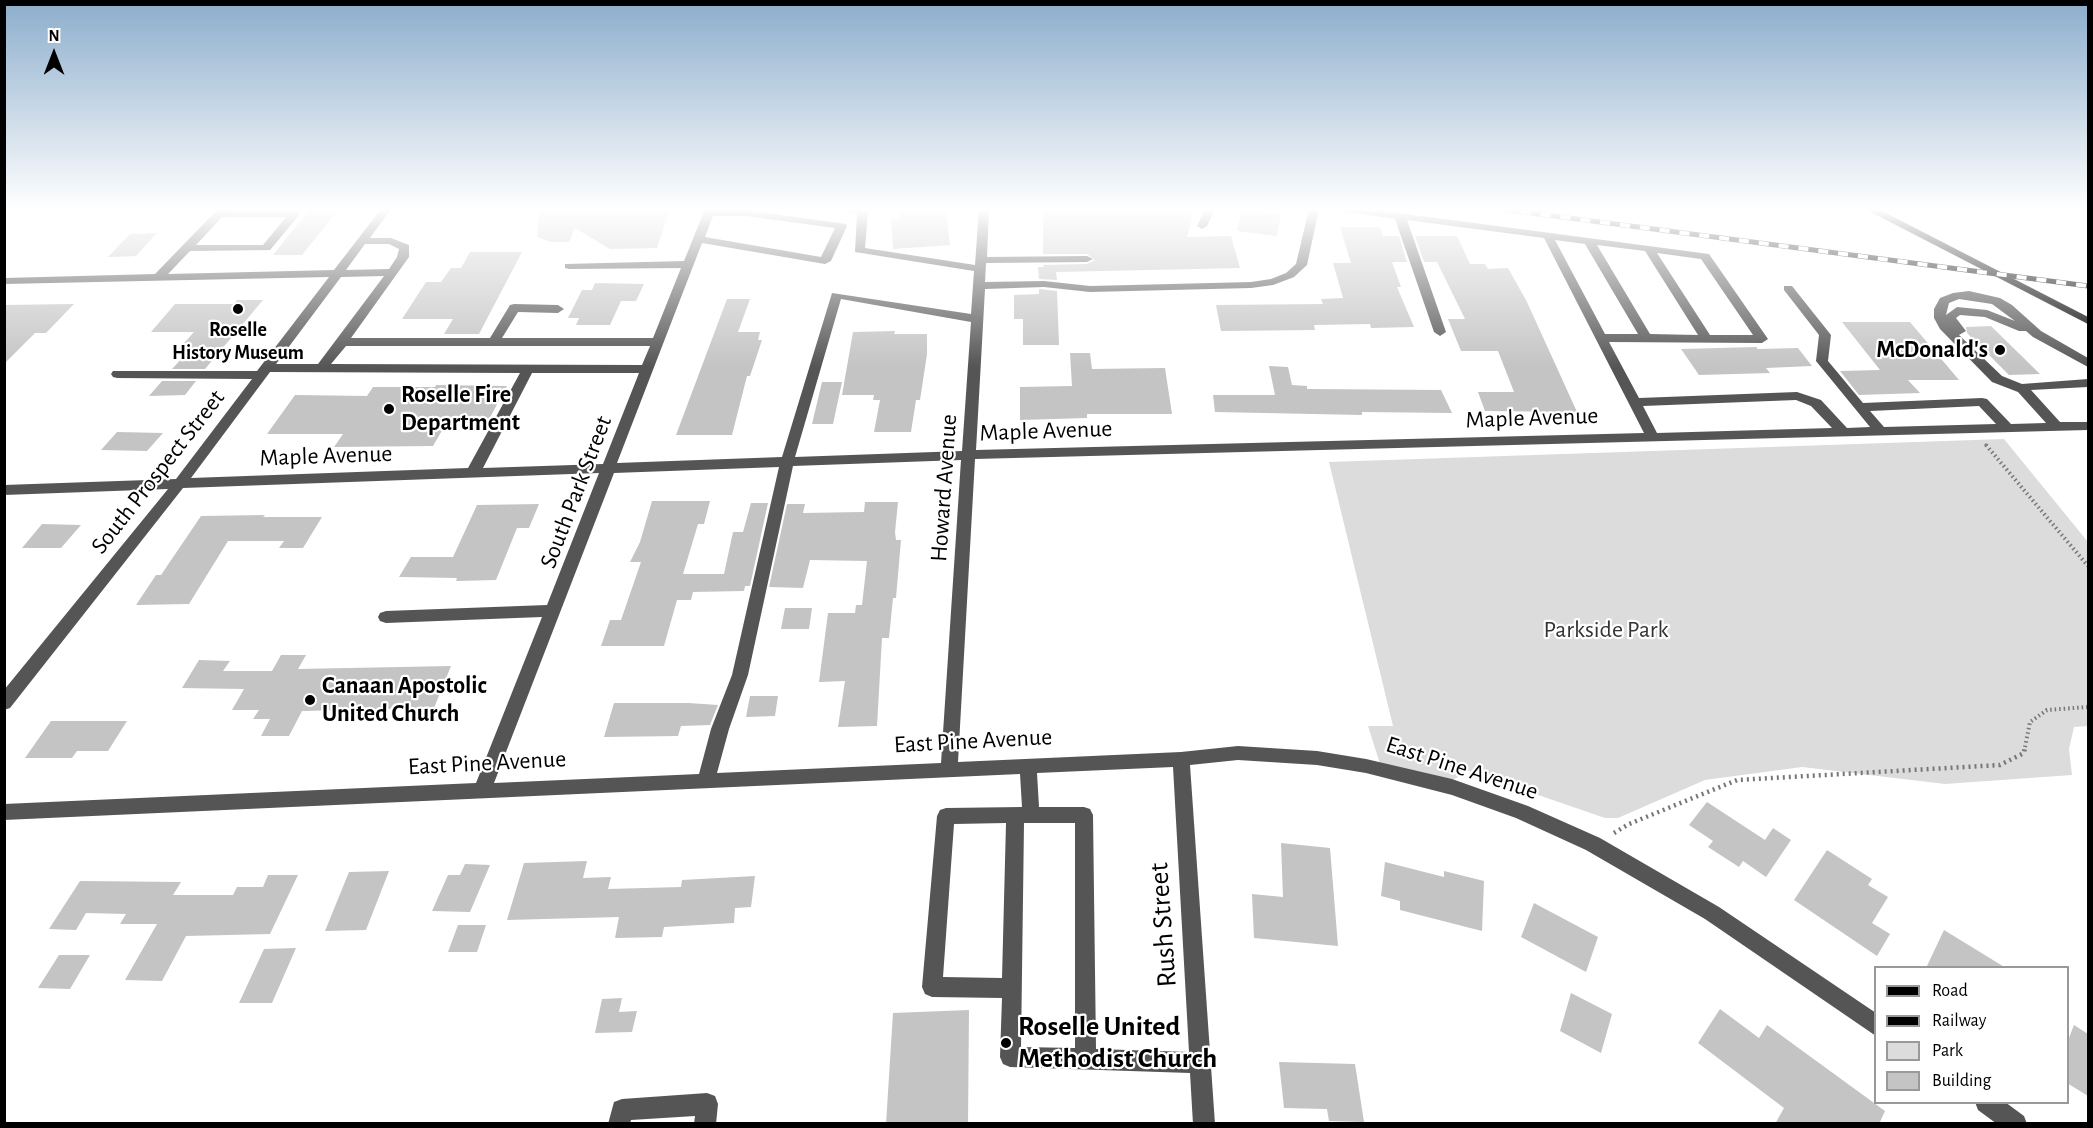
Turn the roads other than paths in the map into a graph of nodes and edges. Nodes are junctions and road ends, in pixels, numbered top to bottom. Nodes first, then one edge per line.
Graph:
1 (173, 262) edge
2 (347, 262) edge
3 (400, 262) edge
4 (960, 262) edge
5 (1031, 262) edge
6 (1302, 262) edge
7 (1416, 262) edge
8 (1561, 262) edge
9 (1601, 262) edge
10 (1657, 262) edge
11 (1709, 262) edge
12 (1972, 262) edge
13 (689, 264) joint
14 (981, 264) junction
15 (569, 266) dead end
16 (339, 272) junction
17 (392, 272) junction
18 (159, 277) junction
19 (4, 281) edge
20 (980, 286) junction
21 (1788, 288) dead end
22 (558, 309) dead end
23 (977, 319) junction
24 (2088, 321) edge
25 (1440, 332) dead end
26 (2037, 334) junction
27 (1601, 338) junction
28 (1646, 338) junction
29 (1706, 338) junction
30 (494, 341) junction
31 (342, 342) junction
32 (658, 342) junction
33 (2086, 360) edge
34 (322, 368) junction
35 (528, 369) junction
36 (648, 369) junction
37 (264, 371) junction
38 (117, 374) dead end
39 (2088, 383) edge
40 (2019, 387) junction
41 (1635, 402) junction
42 (1900, 406) junction
43 (1858, 407) junction
44 (2088, 426) edge
45 (2007, 427) junction
46 (2057, 427) junction
47 (1922, 429) junction
48 (1879, 430) junction
49 (1842, 431) junction
50 (1653, 437) junction
51 (969, 455) junction
52 (788, 462) junction
53 (609, 468) junction
54 (473, 473) junction
55 (180, 483) junction
56 (4, 490) edge
57 (553, 611) junction
58 (386, 616) dead end
59 (4, 703) edge
60 (1181, 759) junction
61 (1028, 766) junction
62 (949, 770) junction
63 (705, 780) junction
64 (482, 790) junction
65 (4, 812) edge
66 (1023, 815) junction
67 (1012, 988) junction
68 (1874, 1025) edge
69 (1086, 1059) junction
70 (1200, 1063) junction
71 (1989, 1104) edge
72 (2014, 1123) edge
73 (619, 1124) edge
74 (705, 1124) edge
75 (1204, 1124) edge

1 - 18 street
2 - 16 street, South Prospect Street
3 - 17 street
4 - 14 street
5 - 14 street
6 - 20 street
7 - 25 street
8 - 27 street
9 - 28 street
10 - 29 street
11 - 29 street
12 - 24 main road
13 - 15 street
13 - 32 street, South Park Street
14 - 20 street, Howard Avenue
16 - 17 street
16 - 18 street
16 - 37 street, South Prospect Street
17 - 31 street
18 - 19 street
20 - 23 street, Howard Avenue
21 - 43 street
22 - 30 street
23 - 51 street, Howard Avenue
23 - 52 street
26 - 33 street
26 - 40 street
26 - 40 street
27 - 28 street
27 - 41 street
28 - 29 street
30 - 31 street
30 - 32 street
31 - 34 street
32 - 36 street, South Park Street
34 - 35 street
34 - 37 street
35 - 36 street
35 - 54 street
36 - 53 street, South Park Street
37 - 38 street
37 - 55 street, South Prospect Street
39 - 40 street
40 - 46 street
41 - 49 street
41 - 50 street
42 - 43 street
42 - 45 street
42 - 47 street
43 - 48 street
44 - 46 street, Maple Avenue
45 - 46 street, Maple Avenue
45 - 47 street, Maple Avenue
47 - 48 street, Maple Avenue
48 - 49 street, Maple Avenue
49 - 50 street, Maple Avenue
50 - 51 street, Maple Avenue
51 - 52 street, Maple Avenue
51 - 62 street, Howard Avenue
52 - 53 street, Maple Avenue
52 - 63 street
53 - 54 street, Maple Avenue
53 - 57 street, South Park Street
54 - 55 street, Maple Avenue
55 - 56 street, Maple Avenue
55 - 59 street, South Prospect Street
57 - 58 street
57 - 64 street, South Park Street
60 - 61 street, East Pine Avenue
60 - 68 street, East Pine Avenue
60 - 70 street, Rush Street
61 - 62 street, East Pine Avenue
61 - 66 street
62 - 63 street, East Pine Avenue
63 - 64 street, East Pine Avenue
64 - 65 street, East Pine Avenue
66 - 67 street
66 - 67 street
66 - 69 street
67 - 69 street
69 - 70 street
70 - 75 street, Rush Street
71 - 72 street
73 - 74 street

